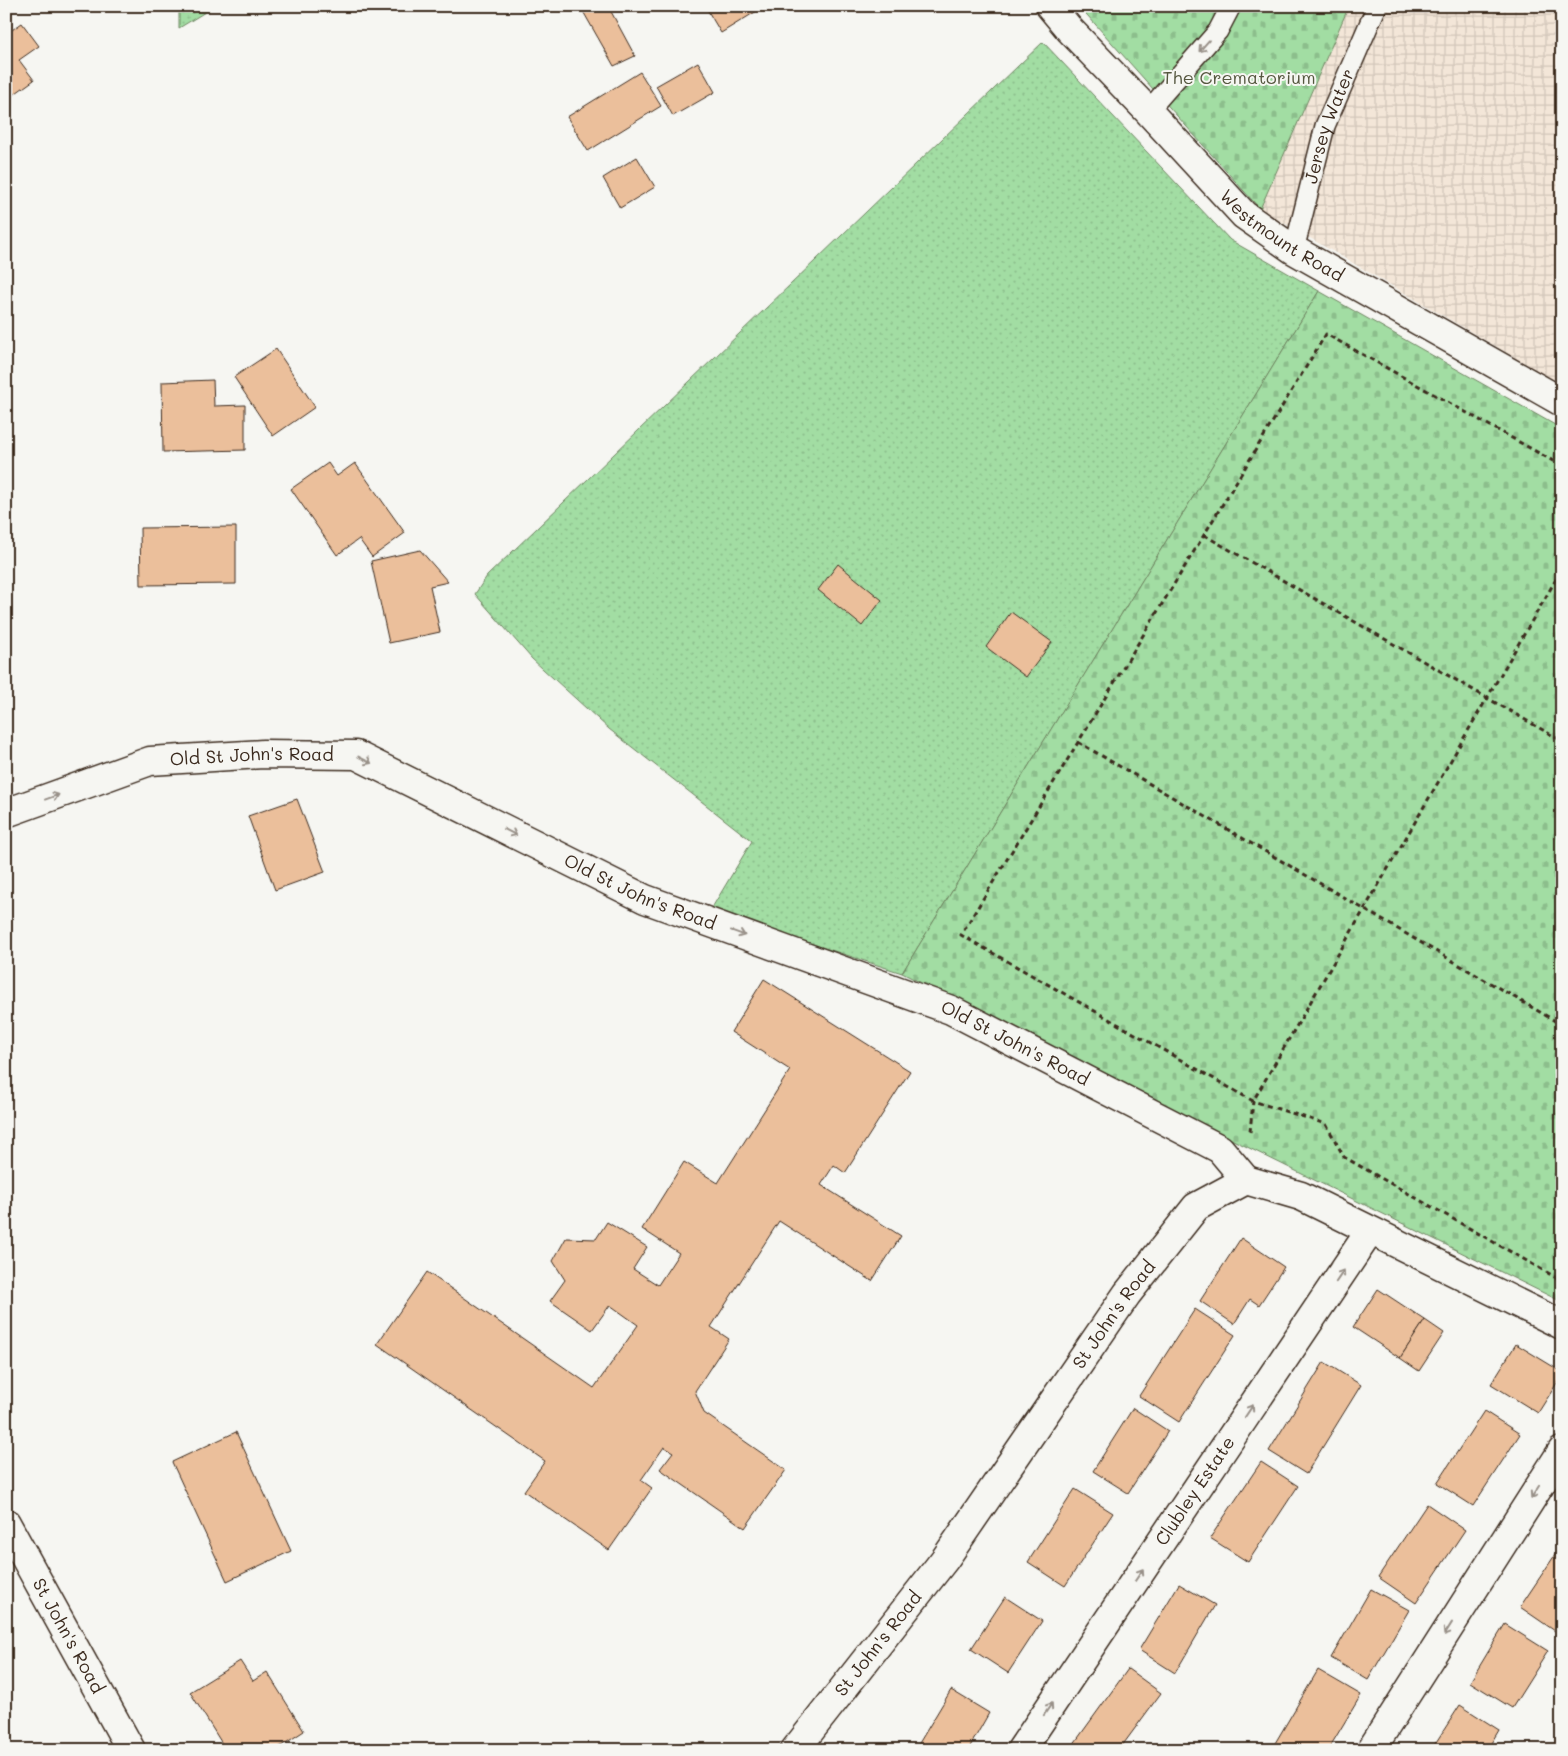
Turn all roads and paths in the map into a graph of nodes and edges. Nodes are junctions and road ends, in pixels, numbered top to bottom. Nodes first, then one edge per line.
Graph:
1 (1050, 6) edge
2 (1231, 6) edge
3 (1377, 6) edge
4 (1148, 111) junction
5 (1294, 250) junction
6 (1562, 402) edge
7 (1562, 466) edge
8 (1204, 535) junction
9 (1562, 569) edge
10 (1486, 699) junction
11 (1562, 741) edge
12 (1078, 742) junction
13 (6, 813) edge
14 (1364, 910) junction
15 (1562, 1025) edge
16 (1253, 1101) junction
17 (1246, 1180) junction
18 (1370, 1230) junction
19 (1562, 1281) edge
20 (1562, 1325) edge
21 (1562, 1451) edge
22 (6, 1522) edge
23 (130, 1750) edge
24 (795, 1750) edge
25 (1021, 1750) edge
26 (1371, 1750) edge

1 - 4 street, Westmount Road
2 -> 4 lane
3 - 5 lane, Jersey Water
4 - 5 street, Westmount Road
5 - 6 street, Westmount Road
7 - 8 path
8 - 10 path
8 - 12 path
9 - 10 path
10 - 11 path
10 - 14 path
12 - 14 path
12 - 16 path
13 -> 17 street, Old St John's Road
14 - 15 path
14 - 16 path
16 - 17 path
16 - 19 path
17 - 18 street
17 - 24 street, St John's Road
18 - 20 street
25 -> 18 street, Clubley Estate
21 -> 26 street
22 - 23 street, St John's Road

